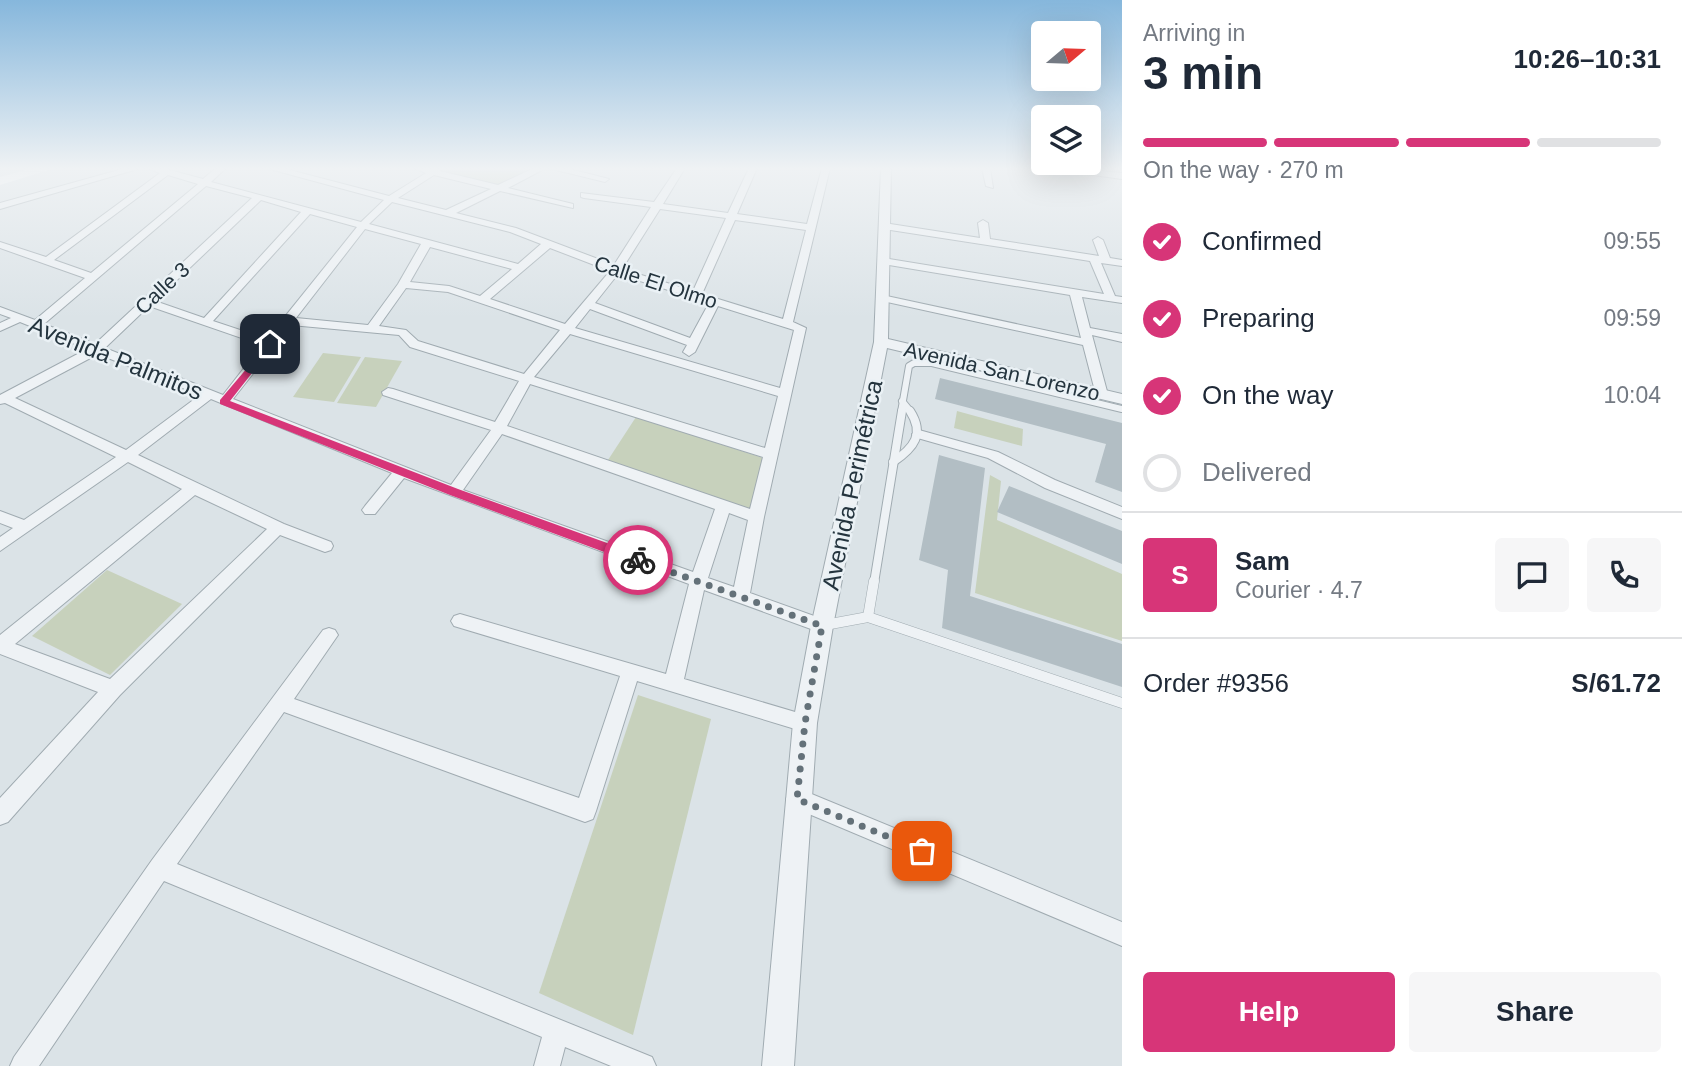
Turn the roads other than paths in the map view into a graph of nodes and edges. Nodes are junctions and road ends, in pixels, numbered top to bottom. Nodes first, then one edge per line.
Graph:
1 (105, 218) edge
2 (162, 218) edge
3 (237, 218) edge
4 (301, 218) edge
5 (334, 218) edge
6 (371, 218) edge
7 (463, 218) edge
8 (649, 218) edge
9 (729, 218) edge
10 (742, 218) edge
11 (814, 218) edge
12 (884, 218) edge
13 (983, 223) dead end
14 (363, 225) junction
15 (884, 226) junction
16 (812, 228) junction
17 (1098, 240) dead end
18 (985, 242) junction
19 (426, 243) junction
20 (548, 243) junction
21 (0, 245) edge
22 (1094, 259) junction
23 (47, 261) junction
24 (883, 261) junction
25 (1107, 261) junction
26 (1122, 263) edge
27 (520, 268) junction
28 (616, 270) junction
29 (93, 277) junction
30 (403, 285) junction
31 (1075, 292) junction
32 (696, 295) junction
33 (882, 298) junction
34 (1116, 299) edge
35 (482, 300) junction
36 (715, 301) junction
37 (147, 302) junction
38 (587, 304) junction
39 (0, 310) edge
40 (20, 318) junction
41 (288, 321) junction
42 (206, 322) junction
43 (36, 325) junction
44 (794, 326) junction
45 (0, 328) edge
46 (372, 328) junction
47 (567, 329) junction
48 (1085, 330) junction
49 (1122, 338) edge
50 (881, 342) junction
51 (693, 343) junction
52 (1088, 343) junction
53 (270, 344) junction
54 (97, 349) junction
55 (683, 363) junction
56 (527, 378) junction
57 (388, 393) dead end
58 (786, 394) junction
59 (1102, 395) junction
60 (207, 396) junction
61 (2, 399) edge
62 (1122, 399) edge
63 (902, 401) junction
64 (224, 402) junction
65 (1122, 409) edge
66 (499, 428) junction
67 (919, 434) junction
68 (129, 455) junction
69 (772, 455) junction
70 (893, 462) junction
71 (402, 471) junction
72 (194, 487) junction
73 (454, 492) junction
74 (724, 506) junction
75 (370, 510) dead end
76 (1122, 513) edge
77 (0, 517) edge
78 (756, 517) junction
79 (25, 527) junction
80 (278, 528) junction
81 (0, 545) edge
82 (325, 546) dead end
83 (698, 582) junction
84 (741, 597) junction
85 (868, 617) junction
86 (460, 621) dead end
87 (822, 626) junction
88 (330, 635) dead end
89 (0, 646) edge
90 (630, 673) junction
91 (673, 685) junction
92 (113, 689) junction
93 (279, 702) junction
94 (1122, 703) edge
95 (805, 723) junction
96 (797, 799) junction
97 (0, 814) edge
98 (160, 868) junction
99 (1122, 934) edge
100 (557, 1030) junction
101 (23, 1066) edge
102 (547, 1066) edge
103 (643, 1066) edge
104 (778, 1066) edge

1 - 23 street
2 - 29 street
3 - 37 street, Calle 3
4 - 42 street
5 - 14 street
6 - 14 street
7 - 20 street, Calle El Olmo
8 - 28 street
9 - 32 street
10 - 16 street
11 - 16 street
12 - 15 street, Avenida Perimétrica
13 - 18 street
14 - 19 street
14 - 41 street
15 - 18 street
15 - 24 street, Avenida Perimétrica
16 - 44 street
17 - 25 street
18 - 22 street
19 - 27 street
19 - 30 street
20 - 27 street
20 - 28 street, Calle El Olmo
21 - 23 street
22 - 25 street
22 - 34 street
23 - 29 street
24 - 31 street
24 - 33 street, Avenida Perimétrica
25 - 26 street
27 - 35 street
28 - 32 street, Calle El Olmo
28 - 38 street
29 - 43 street
30 - 35 street
30 - 46 street
31 - 34 street
31 - 48 street
32 - 36 street, Calle El Olmo
33 - 50 street, Avenida Perimétrica
33 - 52 street
35 - 47 street
36 - 44 street, Calle El Olmo
36 - 51 street
37 - 42 street
37 - 54 street, Calle 3
38 - 47 street
38 - 51 street
39 - 40 street, Avenida Palmitos
40 - 43 street, Avenida Palmitos
40 - 45 street
41 - 46 street
41 - 53 street
42 - 53 street
43 - 54 street, Avenida Palmitos
44 - 58 street
46 - 56 street
47 - 55 street
47 - 56 street
48 - 49 street
48 - 52 street
50 - 59 street, Avenida San Lorenzo
50 - 87 street, Avenida Perimétrica
51 - 55 street
52 - 59 street
53 - 64 street
54 - 60 street, Avenida Palmitos
54 - 61 street, Calle 3
55 - 58 street
56 - 66 street
56 - 69 street
57 - 66 street
58 - 69 street
59 - 62 street, Avenida San Lorenzo
60 - 64 street, Avenida Palmitos
60 - 68 street
61 - 68 street
63 - 65 lane
63 - 67 lane
63 - 70 lane
64 - 71 street, Avenida Palmitos
66 - 73 street
66 - 74 street
67 - 70 lane
67 - 76 street
68 - 72 street
68 - 79 street
69 - 78 street
70 - 85 lane
71 - 73 street, Avenida Palmitos
71 - 75 street
72 - 80 street
72 - 89 street
73 - 83 street, Avenida Palmitos
74 - 78 street
74 - 83 street
77 - 79 street
78 - 84 street
79 - 81 street
80 - 82 street
80 - 92 street
83 - 84 street, Avenida Palmitos
83 - 91 street
84 - 87 street, Avenida Palmitos
85 - 87 lane
85 - 94 lane
86 - 90 street
87 - 95 street, Avenida Perimétrica
88 - 93 street
89 - 92 street
90 - 91 street
90 - 93 street
91 - 95 street
92 - 97 street
93 - 98 street
95 - 96 street, Avenida Perimétrica
96 - 99 street
96 - 104 street, Avenida Perimétrica
98 - 100 street
98 - 101 street
100 - 102 street
100 - 103 street

